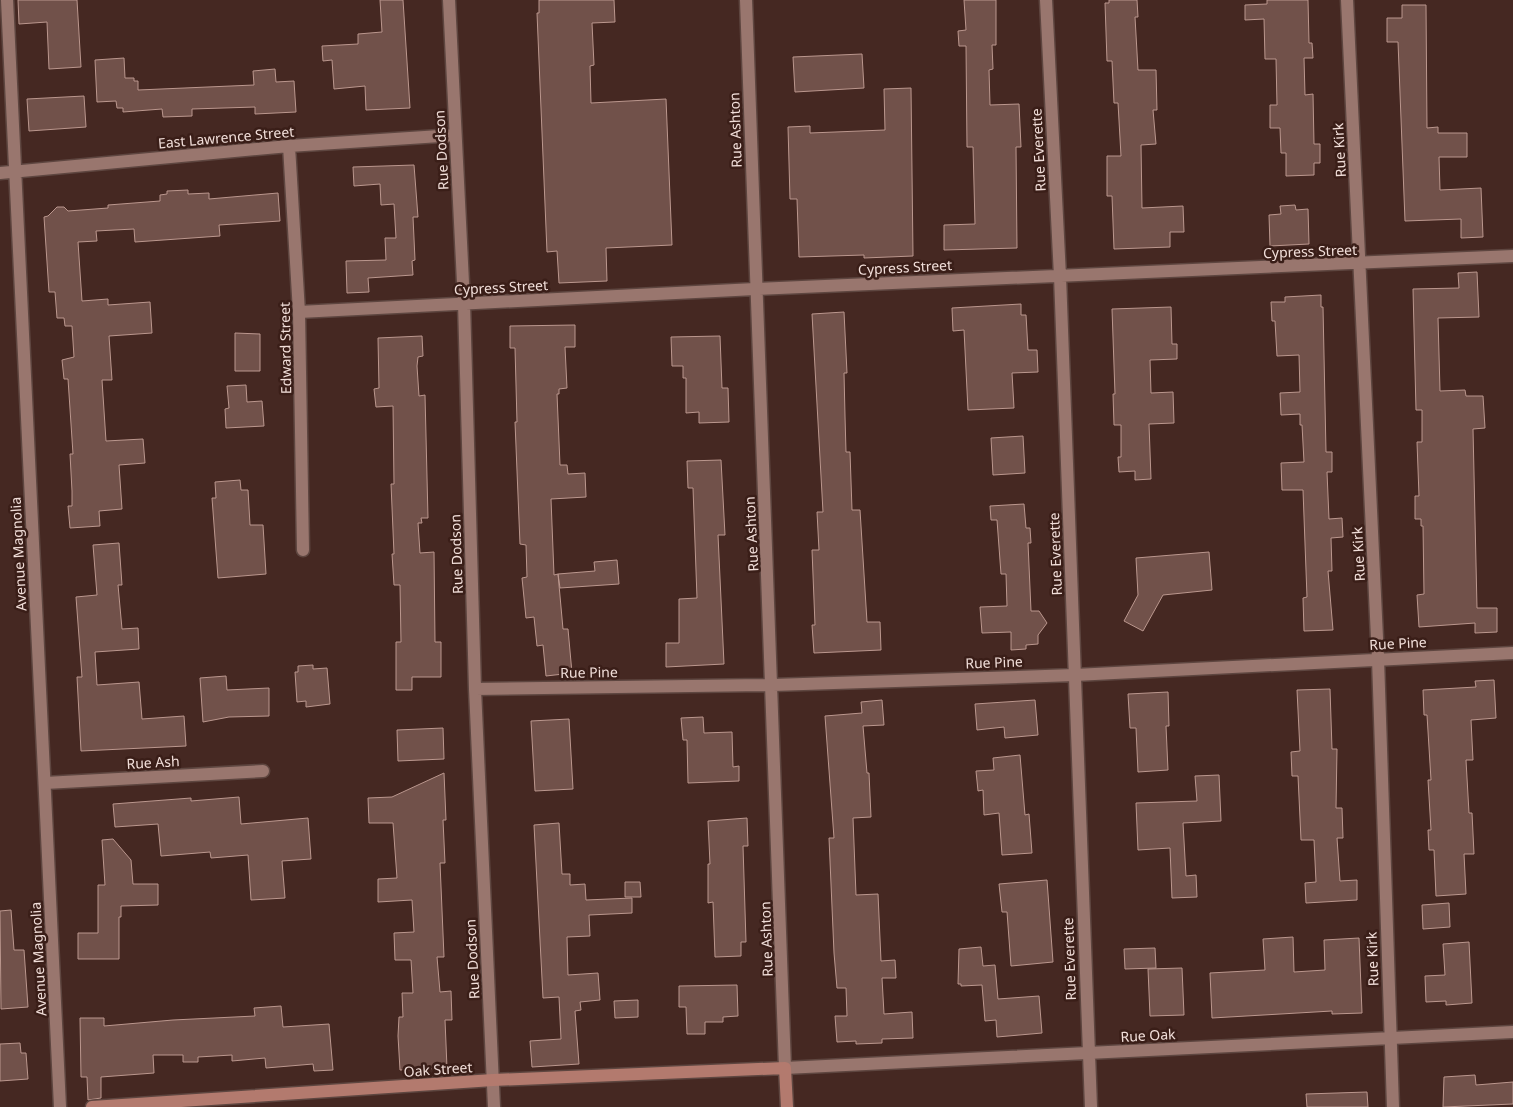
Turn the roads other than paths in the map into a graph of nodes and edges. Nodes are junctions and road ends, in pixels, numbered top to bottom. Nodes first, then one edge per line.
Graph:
1 (7, 0) edge
2 (449, 0) edge
3 (746, 0) edge
4 (1046, 0) edge
5 (1347, 0) edge
6 (455, 135) junction
7 (288, 146) junction
8 (14, 171) junction
9 (0, 173) edge
10 (1513, 256) edge
11 (1360, 264) junction
12 (1060, 276) junction
13 (755, 289) junction
14 (464, 304) junction
15 (299, 312) junction
16 (303, 550) dead end
17 (1513, 653) edge
18 (1378, 659) junction
19 (1075, 675) junction
20 (773, 685) junction
21 (475, 689) junction
22 (263, 771) dead end
23 (45, 783) junction
24 (1513, 1032) edge
25 (1390, 1038) junction
26 (1088, 1054) junction
27 (785, 1068) junction
28 (493, 1080) junction
29 (60, 1107) edge
30 (92, 1107) edge
31 (494, 1107) edge
32 (787, 1107) edge
33 (1091, 1107) edge
34 (1394, 1107) edge

1 - 8 street, Avenue Magnolia
2 - 6 street, Rue Dodson
3 - 13 street, Rue Ashton
4 - 12 street, Rue Everette
5 - 11 street, Rue Kirk
6 - 7 street, East Lawrence Street
6 - 14 street, Rue Dodson
7 - 8 street, East Lawrence Street
7 - 15 street, Edward Street
8 - 9 street, East Lawrence Street
8 - 23 street, Avenue Magnolia
10 - 11 street, Cypress Street
11 - 12 street, Cypress Street
11 - 18 street, Rue Kirk
12 - 13 street, Cypress Street
12 - 19 street, Rue Everette
13 - 14 street, Cypress Street
13 - 20 street, Rue Ashton
14 - 15 street, Cypress Street
14 - 21 street, Rue Dodson
15 - 16 street, Edward Street
17 - 18 street, Rue Pine
18 - 19 street, Rue Pine
18 - 25 street, Rue Kirk
19 - 20 street, Rue Pine
19 - 26 street, Rue Everette
20 - 21 street, Rue Pine
20 - 27 street, Rue Ashton
21 - 28 street, Rue Dodson
22 - 23 street, Rue Ash
23 - 29 street, Avenue Magnolia
24 - 25 street, Rue Oak
25 - 26 street, Rue Oak
25 - 34 street, Rue Kirk
26 - 27 street, Rue Oak
26 - 33 street, Rue Everette
27 - 28 main road, Oak Street
27 - 32 main road
28 - 30 main road, Oak Street
28 - 31 street, Rue Dodson

